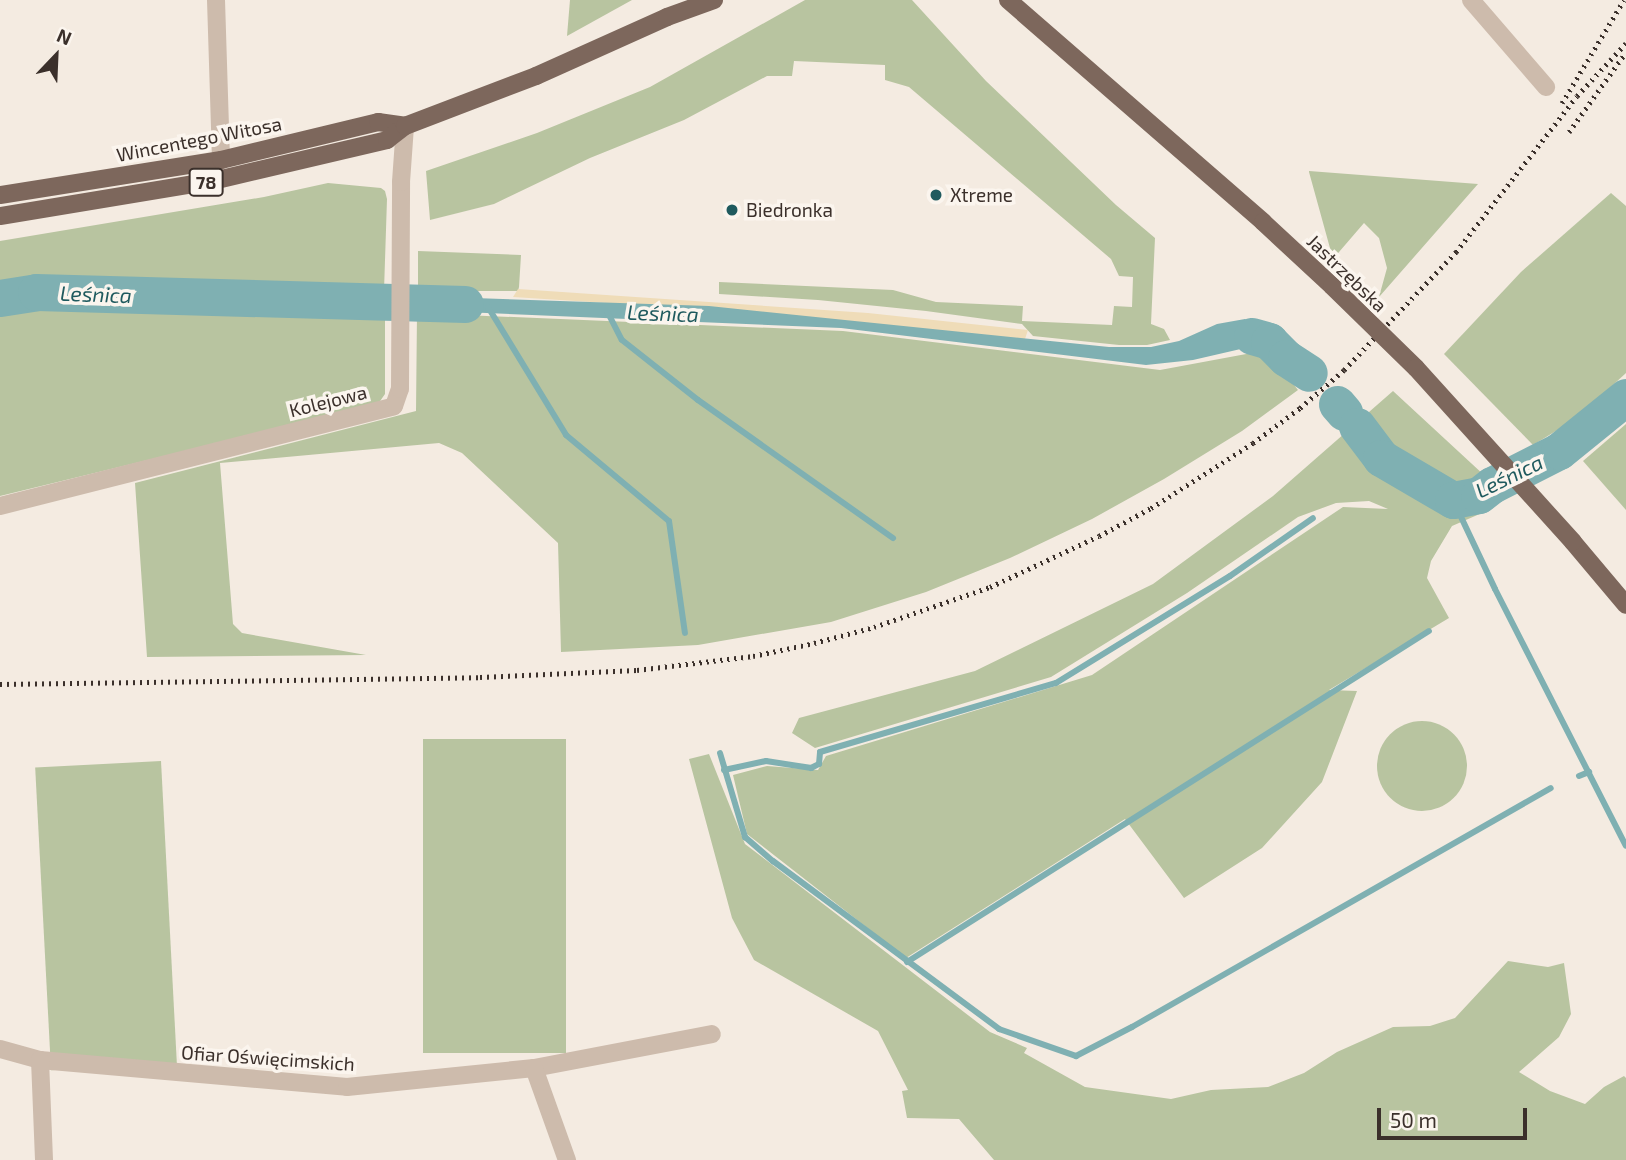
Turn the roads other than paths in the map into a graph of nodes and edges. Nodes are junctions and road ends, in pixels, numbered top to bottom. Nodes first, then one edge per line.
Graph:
1 (216, 0) edge
2 (685, 0) edge
3 (713, 0) edge
4 (1008, 0) edge
5 (1471, 0) edge
6 (667, 17) junction
7 (1546, 87) dead end
8 (405, 126) junction
9 (221, 160) junction
10 (0, 195) edge
11 (0, 216) edge
12 (0, 506) edge
13 (1626, 605) edge
14 (712, 1034) dead end
15 (0, 1049) edge
16 (40, 1060) junction
17 (534, 1068) junction
18 (44, 1160) edge
19 (567, 1160) edge

1 - 9 street
2 - 6 main road, Wincentego Witosa / 78
3 - 6 main road, Wincentego Witosa / 78
4 - 13 main road, Jastrzębska, bridge
5 - 7 street
6 - 8 main road, Wincentego Witosa / 78
8 - 9 main road, Wincentego Witosa / 78
8 - 11 main road, Wincentego Witosa / 78
8 - 12 street, Kolejowa
9 - 10 main road, Wincentego Witosa / 78
14 - 17 street, Ofiar Oświęcimskich
15 - 16 street, Ofiar Oświęcimskich
16 - 17 street, Ofiar Oświęcimskich
16 - 18 street
17 - 19 street

